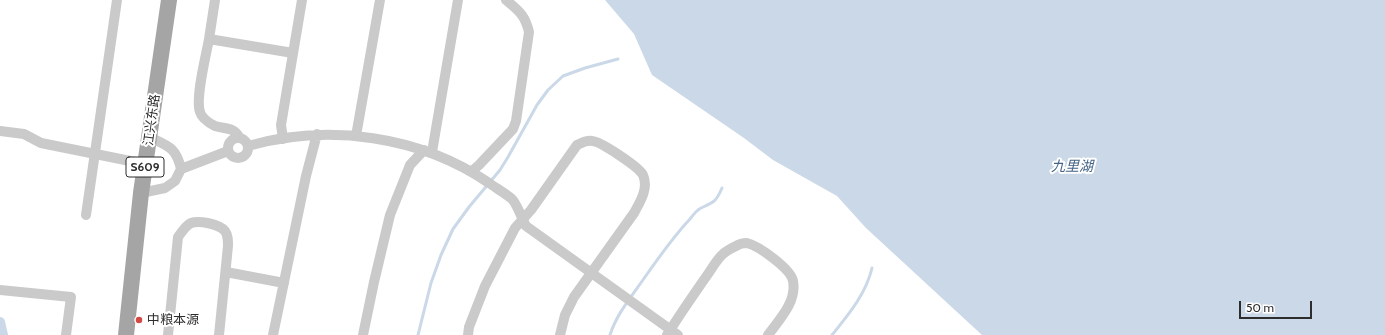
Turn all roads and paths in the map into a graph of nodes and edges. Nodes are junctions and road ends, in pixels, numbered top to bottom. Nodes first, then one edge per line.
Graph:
1 (118, 0) edge
2 (170, 0) edge
3 (215, 0) edge
4 (302, 0) edge
5 (380, 0) edge
6 (458, 0) edge
7 (506, 0) edge
8 (209, 39) junction
9 (293, 53) junction
10 (0, 131) edge
11 (317, 134) junction
12 (356, 136) junction
13 (149, 137) junction
14 (239, 137) junction
15 (283, 139) junction
16 (248, 146) junction
17 (228, 151) junction
18 (428, 151) junction
19 (95, 153) junction
20 (145, 164) junction
21 (182, 168) junction
22 (472, 171) junction
23 (142, 194) junction
24 (86, 215) dead end
25 (522, 220) junction
26 (226, 272) junction
27 (590, 272) junction
28 (284, 283) junction
29 (5, 290) edge
30 (672, 333) edge
31 (66, 335) edge
32 (126, 335) edge
33 (168, 335) edge
34 (219, 335) edge
35 (273, 335) edge
36 (363, 335) edge
37 (468, 335) edge
38 (560, 335) edge
39 (768, 335) edge

1 - 19 street
2 - 13 main road, 江兴东路 / S609
3 - 8 street
4 - 9 street
5 - 12 street
6 - 18 street
7 - 22 street
8 - 9 street
8 - 14 street
9 - 15 street
10 - 19 street
11 - 12 street
11 - 15 street
11 - 28 street
12 - 18 street
13 - 20 main road, 江兴东路 / S609
13 - 21 street
14 - 16 street
14 - 17 street
15 - 16 street
16 - 17 street
17 - 21 street
18 - 22 street
18 - 36 street
19 - 20 street
19 - 24 street
20 - 23 main road, 江兴东路 / S609
21 - 23 street
22 - 25 street
23 - 32 main road, 江兴东路 / S609
25 - 27 street
25 - 27 street
25 - 37 street
26 - 28 street
26 - 33 street
26 - 34 street
27 - 30 street
27 - 38 street
28 - 35 street
29 - 31 street
30 - 39 street

